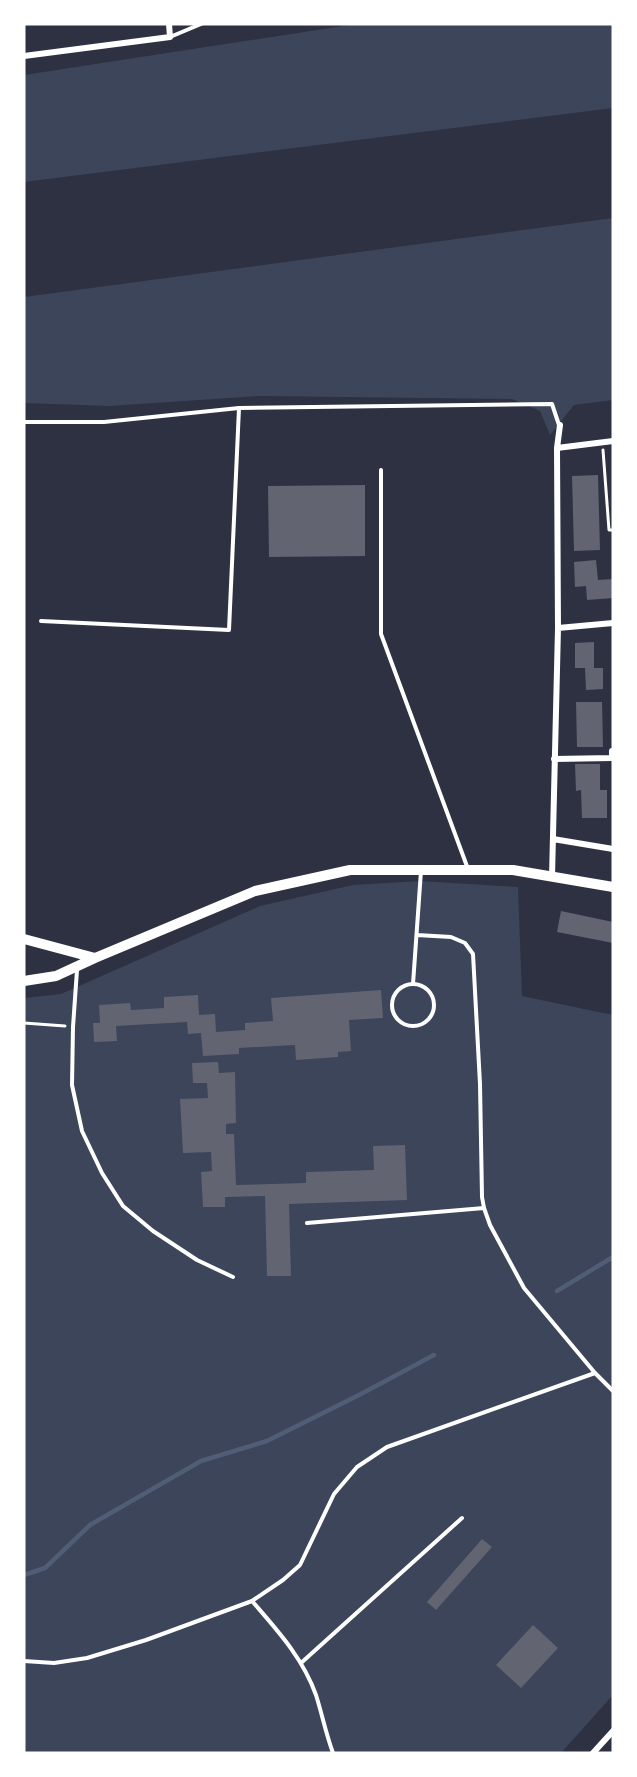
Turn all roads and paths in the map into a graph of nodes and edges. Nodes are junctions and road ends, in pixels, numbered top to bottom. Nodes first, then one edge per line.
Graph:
1 (169, 24) edge
2 (201, 24) edge
3 (170, 37) junction
4 (24, 56) edge
5 (239, 408) junction
6 (24, 422) edge
7 (560, 425) joint
8 (613, 441) edge
9 (603, 442) junction
10 (557, 448) junction
11 (381, 470) dead end
12 (613, 530) edge
13 (41, 621) dead end
14 (613, 623) edge
15 (558, 628) junction
16 (613, 751) edge
17 (554, 759) junction
18 (553, 839) junction
19 (613, 849) edge
20 (421, 870) junction
21 (468, 870) junction
22 (552, 877) junction
23 (613, 887) edge
24 (417, 934) junction
25 (24, 939) edge
26 (95, 958) junction
27 (77, 966) junction
28 (24, 981) edge
29 (413, 984) junction
30 (24, 1023) edge
31 (73, 1027) junction
32 (484, 1208) junction
33 (307, 1223) dead end
34 (233, 1277) dead end
35 (595, 1373) junction
36 (613, 1391) edge
37 (462, 1518) dead end
38 (252, 1601) junction
39 (24, 1661) edge
40 (301, 1663) junction
41 (613, 1731) edge
42 (333, 1753) edge
43 (593, 1753) edge

1 - 3 street
2 - 3 lane
3 - 4 street
5 - 6 lane
5 - 7 lane
5 - 13 lane
7 - 10 street
8 - 9 street
9 - 10 street
9 - 12 path
10 - 15 street
11 - 21 lane
14 - 15 street
15 - 17 street
16 - 17 street
17 - 18 street
18 - 19 street
18 - 22 street
20 - 21 main road
20 - 24 lane
20 - 26 main road
21 - 22 main road
22 - 23 main road
24 - 29 lane
24 - 32 lane
25 - 26 main road
26 - 27 main road
27 - 28 main road
27 - 31 lane
29 - 29 lane
30 - 31 path
31 - 34 lane
32 - 33 lane
32 - 35 lane
35 - 36 lane
35 - 38 lane
37 - 40 lane
38 - 39 lane
38 - 40 lane
40 - 42 lane
41 - 43 street

